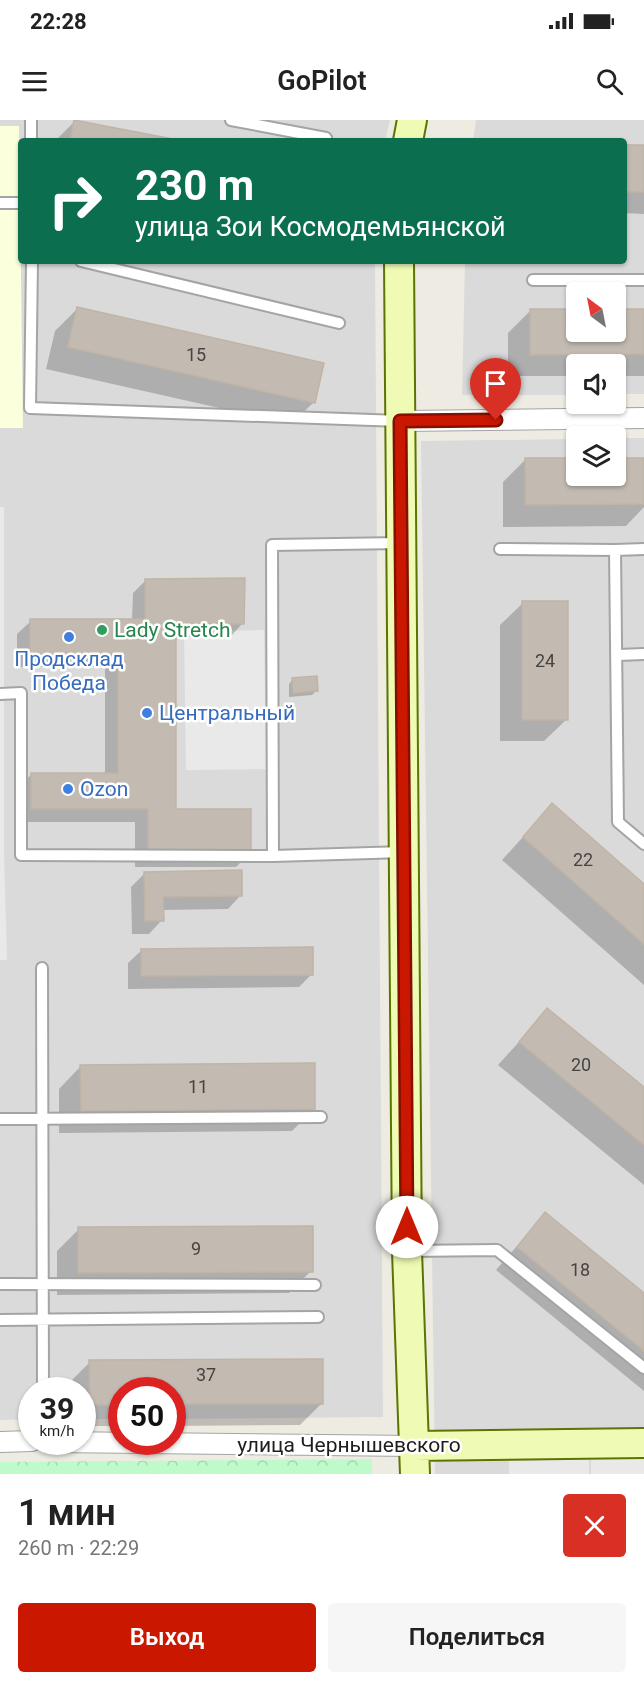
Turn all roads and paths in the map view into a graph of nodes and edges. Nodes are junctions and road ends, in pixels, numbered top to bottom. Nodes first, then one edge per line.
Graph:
1 (31, 120) edge
2 (231, 120) edge
3 (412, 120) edge
4 (31, 138) edge
5 (326, 138) dead end
6 (409, 138) edge
7 (0, 203) edge
8 (18, 203) edge
9 (32, 264) edge
10 (94, 264) edge
11 (399, 264) edge
12 (533, 280) dead end
13 (644, 280) edge
14 (339, 322) dead end
15 (644, 418) edge
16 (400, 421) junction
17 (402, 543) junction
18 (500, 549) dead end
19 (644, 549) edge
20 (615, 550) junction
21 (644, 654) edge
22 (618, 655) junction
23 (0, 694) edge
24 (644, 843) edge
25 (404, 852) junction
26 (273, 856) junction
27 (42, 968) dead end
28 (321, 1117) dead end
29 (42, 1118) junction
30 (0, 1119) edge
31 (407, 1251) junction
32 (0, 1284) edge
33 (43, 1284) junction
34 (315, 1285) dead end
35 (318, 1317) dead end
36 (43, 1319) junction
37 (0, 1320) edge
38 (644, 1368) edge
39 (43, 1377) edge
40 (18, 1441) edge
41 (0, 1442) edge
42 (96, 1442) edge
43 (644, 1443) edge
44 (415, 1446) junction
45 (415, 1474) edge

1 - 4 lane
2 - 5 lane
3 - 6 main road
7 - 8 lane
9 - 16 lane
10 - 14 lane
11 - 16 main road
12 - 13 lane
15 - 16 street
16 - 17 main road
17 - 25 main road
17 - 26 lane
18 - 20 lane
19 - 20 lane
20 - 22 lane
21 - 22 lane
22 - 24 lane
23 - 26 lane
25 - 26 lane
25 - 31 main road
27 - 29 lane
28 - 29 lane
29 - 30 lane
29 - 33 lane
31 - 38 lane
31 - 44 main road
32 - 33 lane
33 - 34 lane
33 - 36 lane
35 - 36 lane
36 - 37 lane
36 - 39 lane
40 - 41 street
42 - 44 street, улица Чернышевского
43 - 44 main road, улица Чернышевского
44 - 45 main road

